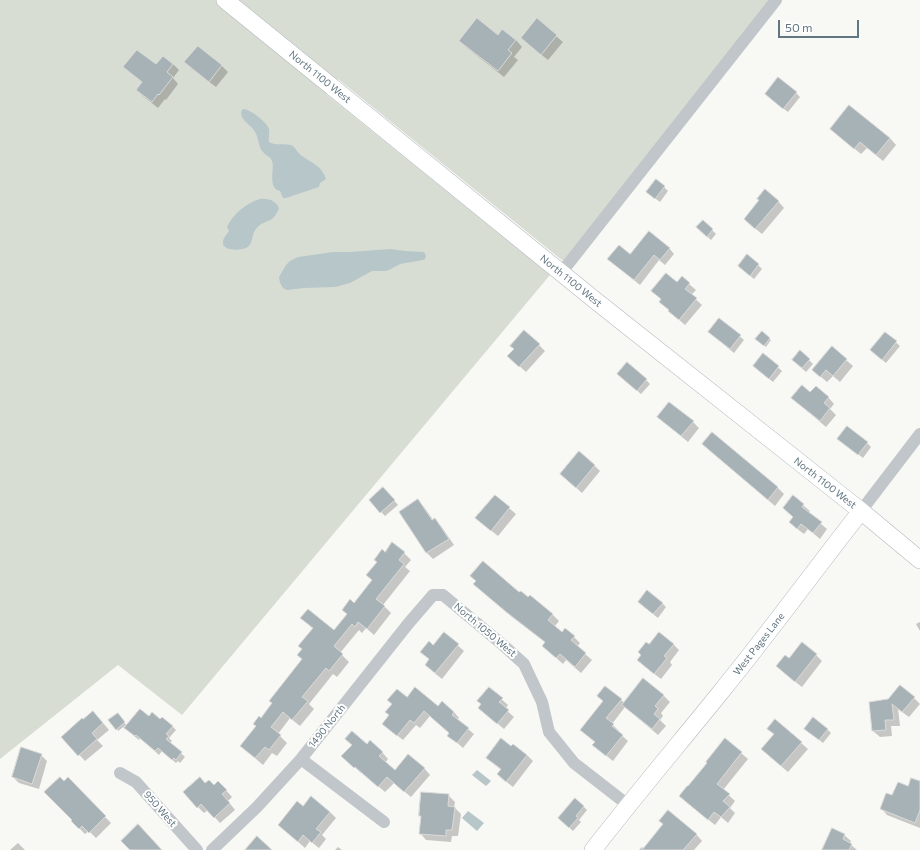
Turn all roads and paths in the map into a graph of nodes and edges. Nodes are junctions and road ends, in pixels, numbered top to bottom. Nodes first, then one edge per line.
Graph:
1 (225, 0) edge
2 (776, 0) edge
3 (561, 273) junction
4 (920, 434) edge
5 (861, 511) junction
6 (920, 560) edge
7 (433, 595) joint
8 (301, 759) junction
9 (120, 773) dead end
10 (628, 805) junction
11 (384, 822) dead end
12 (196, 850) edge
13 (212, 850) edge
14 (593, 850) edge

1 - 3 street, North 1100 West
2 - 3 street
3 - 5 street, North 1100 West
4 - 5 street, West Pages Lane
5 - 6 street, North 1100 West
5 - 10 street, West Pages Lane
7 - 8 street, 1490 North
7 - 10 street, North 1050 West
8 - 11 street
8 - 13 street, 1490 North
9 - 12 street, 950 West
10 - 14 street, West Pages Lane

